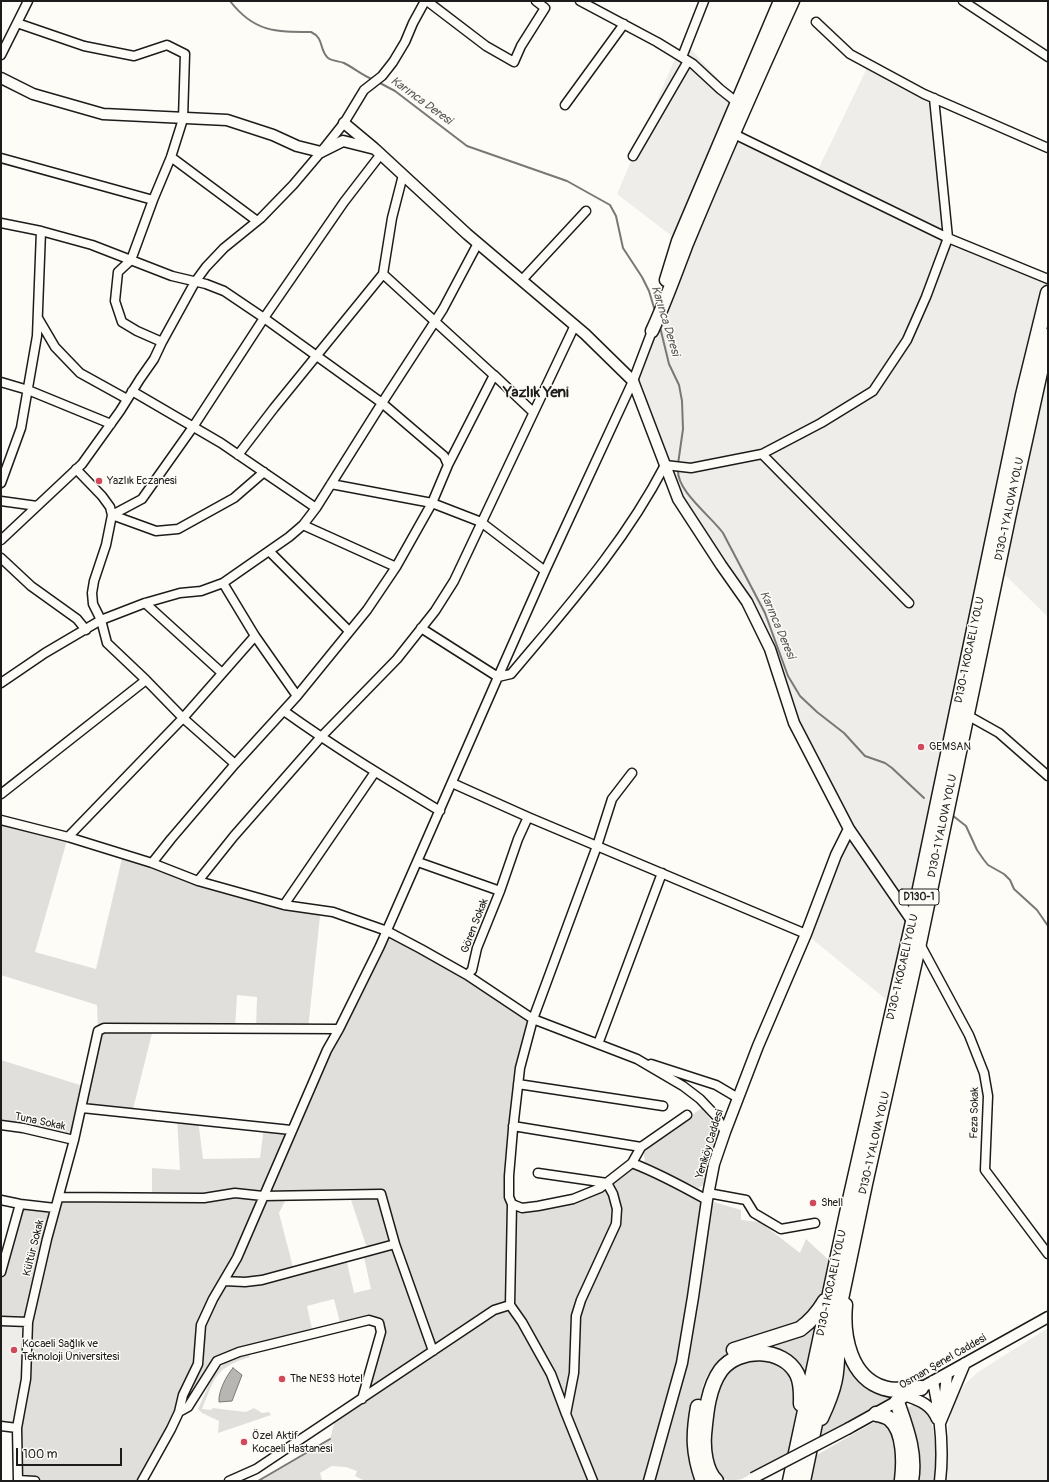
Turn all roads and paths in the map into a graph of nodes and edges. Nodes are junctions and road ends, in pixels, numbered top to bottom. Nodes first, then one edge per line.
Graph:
1 (28, 1) edge
2 (426, 1) edge
3 (536, 1) edge
4 (580, 1) edge
5 (704, 1) edge
6 (780, 1) edge
7 (793, 1) edge
8 (963, 1) edge
9 (547, 4) edge
10 (816, 22) dead end
11 (17, 23) junction
12 (624, 24) junction
13 (1, 55) edge
14 (1048, 56) edge
15 (685, 59) junction
16 (1, 78) edge
17 (934, 98) junction
18 (565, 105) dead end
19 (740, 105) junction
20 (183, 119) junction
21 (344, 123) junction
22 (734, 134) junction
23 (1048, 148) edge
24 (321, 152) junction
25 (378, 152) junction
26 (633, 156) dead end
27 (171, 157) junction
28 (1, 158) edge
29 (403, 175) junction
30 (153, 200) junction
31 (586, 211) dead end
32 (257, 222) junction
33 (1, 223) edge
34 (41, 231) junction
35 (948, 238) junction
36 (478, 243) junction
37 (131, 260) junction
38 (383, 274) junction
39 (1048, 279) edge
40 (522, 280) junction
41 (195, 282) junction
42 (663, 298) junction
43 (1045, 303) edge
44 (38, 317) junction
45 (264, 318) junction
46 (436, 322) junction
47 (575, 324) junction
48 (652, 331) joint
49 (1048, 336) edge
50 (162, 342) junction
51 (1048, 354) edge
52 (316, 356) junction
53 (1044, 371) edge
54 (498, 379) junction
55 (633, 381) junction
56 (1, 382) edge
57 (28, 390) junction
58 (132, 391) junction
59 (127, 400) junction
60 (382, 403) junction
61 (533, 412) junction
62 (111, 424) junction
63 (193, 427) junction
64 (762, 454) junction
65 (238, 455) junction
66 (448, 465) junction
67 (669, 466) junction
68 (76, 469) junction
69 (264, 472) junction
70 (1, 483) edge
71 (331, 484) junction
72 (1, 500) edge
73 (432, 503) junction
74 (37, 506) junction
75 (316, 508) junction
76 (112, 516) junction
77 (481, 522) junction
78 (303, 525) junction
79 (1, 540) edge
80 (269, 551) junction
81 (1, 558) edge
82 (396, 567) junction
83 (545, 571) junction
84 (223, 583) junction
85 (145, 603) junction
86 (909, 603) dead end
87 (101, 620) junction
88 (421, 628) junction
89 (86, 630) junction
90 (349, 631) junction
91 (255, 636) junction
92 (222, 673) junction
93 (498, 677) junction
94 (146, 680) junction
95 (1, 683) edge
96 (297, 696) junction
97 (284, 711) junction
98 (967, 715) junction
99 (184, 718) junction
100 (320, 738) junction
101 (235, 764) junction
102 (375, 772) junction
103 (632, 773) dead end
104 (1048, 776) edge
105 (452, 783) junction
106 (1, 794) edge
107 (440, 811) junction
108 (528, 817) junction
109 (1, 820) edge
110 (849, 829) junction
111 (68, 837) junction
112 (597, 846) junction
113 (418, 862) junction
114 (152, 863) junction
115 (662, 873) junction
116 (198, 881) junction
117 (500, 891) junction
118 (284, 905) junction
119 (913, 922) junction
120 (387, 931) junction
121 (806, 934) junction
122 (919, 943) junction
123 (467, 975) junction
124 (533, 1019) junction
125 (339, 1028) junction
126 (598, 1044) junction
127 (637, 1059) junction
128 (518, 1084) junction
129 (738, 1098) junction
130 (663, 1106) dead end
131 (82, 1108) junction
132 (687, 1115) dead end
133 (1, 1125) edge
134 (513, 1126) junction
135 (291, 1130) junction
136 (725, 1132) junction
137 (74, 1140) junction
138 (641, 1146) junction
139 (632, 1163) junction
140 (538, 1173) dead end
141 (607, 1183) junction
142 (263, 1196) junction
143 (708, 1196) junction
144 (58, 1197) junction
145 (1, 1200) edge
146 (20, 1204) junction
147 (512, 1204) junction
148 (55, 1208) junction
149 (815, 1223) dead end
150 (855, 1235) junction
151 (395, 1244) junction
152 (1048, 1254) edge
153 (1, 1272) edge
154 (224, 1280) junction
155 (829, 1296) junction
156 (510, 1305) junction
157 (1048, 1317) edge
158 (1, 1321) edge
159 (28, 1322) junction
160 (433, 1351) junction
161 (965, 1363) junction
162 (947, 1374) junction
163 (927, 1385) junction
164 (362, 1399) junction
165 (902, 1399) junction
166 (179, 1412) junction
167 (566, 1414) junction
168 (876, 1414) junction
169 (939, 1425) junction
170 (1, 1426) edge
171 (17, 1428) junction
172 (806, 1434) junction
173 (797, 1478) edge
174 (750, 1480) edge
175 (18, 1481) edge
176 (35, 1481) edge
177 (142, 1481) edge
178 (229, 1481) edge
179 (593, 1481) edge
180 (649, 1481) edge
181 (702, 1481) edge
182 (716, 1481) edge
183 (902, 1481) edge
184 (911, 1481) edge
185 (940, 1481) edge

1 - 11 street
2 - 9 street
2 - 21 street
3 - 9 street
4 - 12 street
5 - 15 street
6 - 19 main road
7 - 19 main road
8 - 14 street
10 - 17 street
11 - 13 street
11 - 20 street
12 - 15 street
12 - 18 street
15 - 19 street
15 - 26 street
16 - 20 street
17 - 23 street
17 - 35 street
19 - 22 main road
19 - 42 main road
20 - 24 street
20 - 27 street
21 - 24 street
21 - 25 street
22 - 35 street
22 - 42 main road
24 - 25 street
24 - 32 street
25 - 29 street
25 - 45 street
27 - 30 street
27 - 32 street
28 - 30 street
29 - 36 street
29 - 38 street
30 - 37 street
31 - 40 street
32 - 41 street
33 - 34 street
34 - 37 street
34 - 44 street
35 - 39 street
35 - 64 street
36 - 40 street
36 - 46 street
37 - 41 street
37 - 50 street
38 - 46 street
38 - 52 street
40 - 47 street
41 - 45 street
41 - 50 street
42 - 48 main road
43 - 119 highway, D130-1 KOCAELİ YOLU / D130-1
44 - 57 street
44 - 59 street
45 - 52 street
45 - 63 street
46 - 54 street
46 - 60 street
47 - 55 street
47 - 61 street
48 - 55 street
49 - 53 highway, D130-1 YALOVA YOLU / D130-1
50 - 58 street
51 - 53 street
52 - 60 street
52 - 65 street
53 - 98 highway, D130-1 YALOVA YOLU / D130-1
54 - 61 street
54 - 66 street
55 - 67 street
55 - 83 street
56 - 57 street
57 - 62 street
57 - 70 street
58 - 59 street
58 - 63 street
59 - 62 street
60 - 66 street
60 - 71 street
61 - 77 street
62 - 68 street
63 - 65 street
63 - 76 street
64 - 67 street
64 - 86 street
65 - 69 street
66 - 73 street
67 - 93 street
67 - 110 street
68 - 74 street
68 - 76 street
69 - 75 street
69 - 76 street
71 - 73 street
71 - 75 street
72 - 74 street
73 - 77 street
73 - 82 street
74 - 79 street
75 - 78 street
76 - 87 street
77 - 83 street
77 - 88 street
78 - 80 street
78 - 82 street
80 - 84 street
80 - 90 street
81 - 89 street
82 - 90 street
83 - 93 street
84 - 85 street
84 - 91 street
85 - 87 street
85 - 92 street
87 - 89 street
87 - 94 street
88 - 93 street
88 - 100 street
89 - 95 street
90 - 96 street
91 - 92 street
91 - 96 street
92 - 99 street
93 - 105 street
94 - 99 street
94 - 106 street
96 - 97 street
97 - 100 street
97 - 101 street
98 - 104 street
98 - 122 highway, D130-1 YALOVA YOLU / D130-1
99 - 101 street
99 - 111 street
100 - 102 street
100 - 116 street
101 - 114 street
102 - 107 street
102 - 118 street
103 - 112 street
105 - 107 street
105 - 108 street
107 - 113 street
108 - 112 street
108 - 117 street
109 - 111 street
110 - 119 street
110 - 121 street, Yeniköy Caddesi
111 - 114 street
112 - 115 street
112 - 124 street
113 - 117 street, Gören Sokak
113 - 120 street
114 - 116 street
115 - 121 street
115 - 126 street
116 - 118 street
117 - 123 street, Gören Sokak
118 - 120 street
119 - 155 highway, D130-1 KOCAELİ YOLU / D130-1
120 - 123 street
120 - 125 street
121 - 129 street, Yeniköy Caddesi
122 - 150 highway, D130-1 YALOVA YOLU / D130-1
122 - 152 street, Feza Sokak
123 - 124 street
124 - 126 street
124 - 128 street
125 - 131 street, Kültür Sokak
125 - 135 street
126 - 127 street
127 - 129 street
127 - 136 street
128 - 130 street
128 - 134 street
129 - 136 street, Yeniköy Caddesi
131 - 135 street
131 - 137 street, Kültür Sokak
132 - 138 street
133 - 137 street, Tuna Sokak
134 - 138 street
134 - 147 street
135 - 142 street
136 - 143 street, Yeniköy Caddesi
137 - 144 street, Kültür Sokak
138 - 139 street
139 - 141 street
139 - 143 street
140 - 141 street
141 - 147 street
141 - 167 street
142 - 144 street
142 - 151 street
142 - 154 street
143 - 149 street
143 - 180 street, Yeniköy Caddesi
144 - 148 street, Kültür Sokak
145 - 146 street
146 - 148 street
146 - 153 street
147 - 156 street
148 - 159 street, Kültür Sokak
150 - 163 highway
150 - 172 highway, D130-1 YALOVA YOLU / D130-1
151 - 154 street
151 - 160 street
154 - 166 street
155 - 172 highway, D130-1 KOCAELİ YOLU / D130-1
155 - 181 highway
156 - 160 street
156 - 167 street
157 - 161 street, Osman Şenel Caddesi
158 - 159 street
159 - 171 street, Kültür Sokak
160 - 164 street
161 - 162 street, Osman Şenel Caddesi
161 - 169 street
162 - 163 street, Osman Şenel Caddesi
162 - 169 street
163 - 165 street, Osman Şenel Caddesi
163 - 169 street
164 - 166 street
164 - 178 street
165 - 168 street, Osman Şenel Caddesi
165 - 169 street
165 - 184 highway
166 - 177 street
167 - 179 street
168 - 174 street, Osman Şenel Caddesi, bridge
168 - 183 highway
169 - 185 street
170 - 171 street
171 - 175 street, Kültür Sokak
172 - 173 highway, D130-1 KOCAELİ YOLU / D130-1
172 - 173 highway, D130-1
172 - 182 highway
175 - 176 street

